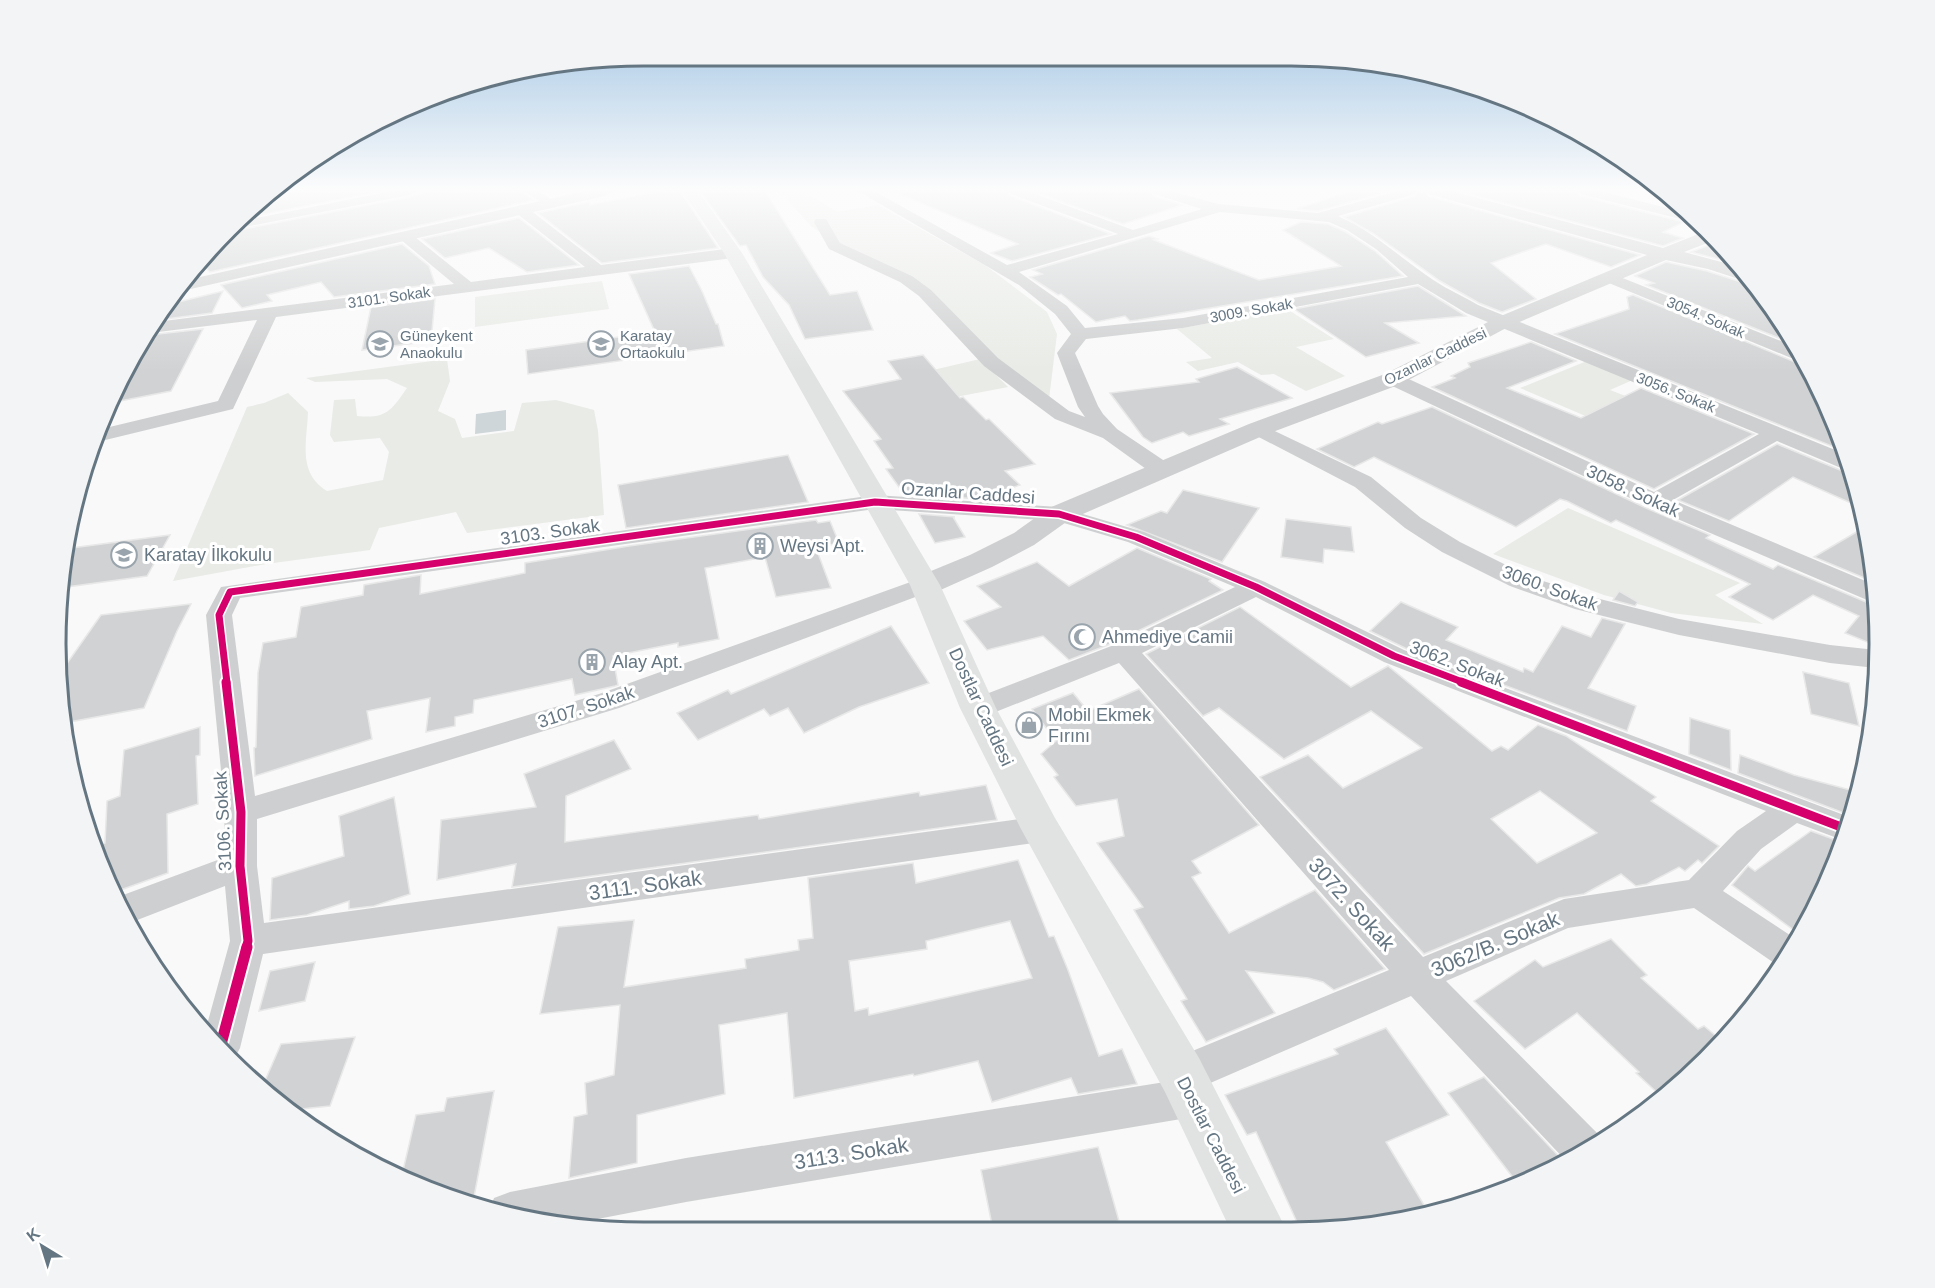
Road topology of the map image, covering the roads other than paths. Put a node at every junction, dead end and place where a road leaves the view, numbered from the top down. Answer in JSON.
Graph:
{"nodes":[{"id":1,"x":339,"y":251,"type":"edge"},
{"id":2,"x":423,"y":251,"type":"edge"},
{"id":3,"x":574,"y":251,"type":"edge"},
{"id":4,"x":845,"y":251,"type":"edge"},
{"id":5,"x":969,"y":251,"type":"edge"},
{"id":6,"x":1078,"y":251,"type":"edge"},
{"id":7,"x":1387,"y":251,"type":"edge"},
{"id":8,"x":1653,"y":251,"type":"edge"},
{"id":9,"x":1671,"y":251,"type":"edge"},
{"id":10,"x":733,"y":253,"type":"joint"},
{"id":11,"x":1664,"y":254,"type":"junction"},
{"id":12,"x":599,"y":271,"type":"junction"},
{"id":13,"x":1004,"y":271,"type":"junction"},
{"id":14,"x":1732,"y":271,"type":"edge"},
{"id":15,"x":1610,"y":278,"type":"junction"},
{"id":16,"x":1421,"y":279,"type":"junction"},
{"id":17,"x":191,"y":285,"type":"edge"},
{"id":18,"x":467,"y":287,"type":"junction"},
{"id":19,"x":269,"y":314,"type":"junction"},
{"id":20,"x":1503,"y":322,"type":"junction"},
{"id":21,"x":160,"y":327,"type":"edge"},
{"id":22,"x":1080,"y":334,"type":"junction"},
{"id":23,"x":1789,"y":351,"type":"edge"},
{"id":24,"x":1392,"y":379,"type":"junction"},
{"id":25,"x":1258,"y":429,"type":"junction"},
{"id":26,"x":1777,"y":432,"type":"junction"},
{"id":27,"x":1110,"y":433,"type":"junction"},
{"id":28,"x":106,"y":434,"type":"edge"},
{"id":29,"x":1838,"y":459,"type":"edge"},
{"id":30,"x":1161,"y":469,"type":"junction"},
{"id":31,"x":1655,"y":501,"type":"junction"},
{"id":32,"x":875,"y":502,"type":"junction"},
{"id":33,"x":1059,"y":514,"type":"junction"},
{"id":34,"x":925,"y":585,"type":"junction"},
{"id":35,"x":1256,"y":587,"type":"junction"},
{"id":36,"x":1866,"y":591,"type":"edge"},
{"id":37,"x":230,"y":592,"type":"joint"},
{"id":38,"x":1124,"y":651,"type":"junction"},
{"id":39,"x":1869,"y":658,"type":"edge"},
{"id":40,"x":978,"y":708,"type":"junction"},
{"id":41,"x":1794,"y":809,"type":"junction"},
{"id":42,"x":241,"y":812,"type":"junction"},
{"id":43,"x":1839,"y":826,"type":"edge"},
{"id":44,"x":1041,"y":830,"type":"junction"},
{"id":45,"x":240,"y":866,"type":"junction"},
{"id":46,"x":1699,"y":893,"type":"junction"},
{"id":47,"x":130,"y":908,"type":"edge"},
{"id":48,"x":248,"y":941,"type":"junction"},
{"id":49,"x":1782,"y":949,"type":"edge"},
{"id":50,"x":1418,"y":977,"type":"junction"},
{"id":51,"x":222,"y":1039,"type":"edge"},
{"id":52,"x":1188,"y":1086,"type":"junction"},
{"id":53,"x":1581,"y":1145,"type":"edge"},
{"id":54,"x":529,"y":1210,"type":"edge"},
{"id":55,"x":1256,"y":1222,"type":"edge"}],
"edges":[{"from":1,"to":17,"type":"street"},
{"from":2,"to":18,"type":"street"},
{"from":3,"to":12,"type":"street"},
{"from":4,"to":27,"type":"street"},
{"from":5,"to":13,"type":"street"},
{"from":6,"to":13,"type":"street"},
{"from":7,"to":16,"type":"street","name":"3056. Sokak"},
{"from":8,"to":11,"type":"street"},
{"from":9,"to":11,"type":"street","name":"Ozanlar Caddesi"},
{"from":10,"to":12,"type":"street","name":"3101. Sokak"},
{"from":10,"to":32,"type":"main road","name":"Dostlar Caddesi"},
{"from":11,"to":14,"type":"street"},
{"from":11,"to":15,"type":"street","name":"Ozanlar Caddesi"},
{"from":12,"to":18,"type":"street","name":"3101. Sokak"},
{"from":13,"to":22,"type":"street"},
{"from":15,"to":20,"type":"street","name":"Ozanlar Caddesi"},
{"from":15,"to":23,"type":"street","name":"3054. Sokak"},
{"from":16,"to":20,"type":"street","name":"3056. Sokak"},
{"from":16,"to":22,"type":"street","name":"3009. Sokak"},
{"from":18,"to":19,"type":"street","name":"3101. Sokak"},
{"from":19,"to":21,"type":"street","name":"3101. Sokak"},
{"from":19,"to":28,"type":"street"},
{"from":20,"to":24,"type":"street","name":"Ozanlar Caddesi"},
{"from":20,"to":26,"type":"street","name":"3056. Sokak"},
{"from":22,"to":27,"type":"street"},
{"from":24,"to":25,"type":"street","name":"Ozanlar Caddesi"},
{"from":24,"to":31,"type":"street","name":"3058. Sokak"},
{"from":25,"to":30,"type":"street","name":"Ozanlar Caddesi"},
{"from":25,"to":39,"type":"street","name":"3060. Sokak"},
{"from":26,"to":29,"type":"street","name":"3056. Sokak"},
{"from":26,"to":31,"type":"street"},
{"from":27,"to":30,"type":"street"},
{"from":30,"to":33,"type":"street","name":"Ozanlar Caddesi"},
{"from":31,"to":36,"type":"street","name":"3058. Sokak"},
{"from":32,"to":33,"type":"street","name":"Ozanlar Caddesi"},
{"from":32,"to":34,"type":"main road","name":"Dostlar Caddesi"},
{"from":32,"to":37,"type":"street","name":"3103. Sokak"},
{"from":33,"to":34,"type":"street","name":"Ozanlar Caddesi"},
{"from":33,"to":35,"type":"street","name":"3062. Sokak"},
{"from":34,"to":40,"type":"main road","name":"Dostlar Caddesi"},
{"from":34,"to":42,"type":"street","name":"3107. Sokak"},
{"from":35,"to":38,"type":"street"},
{"from":35,"to":41,"type":"street","name":"3062. Sokak"},
{"from":37,"to":42,"type":"street","name":"3106. Sokak"},
{"from":38,"to":40,"type":"street"},
{"from":38,"to":50,"type":"street","name":"3072. Sokak"},
{"from":40,"to":44,"type":"main road","name":"Dostlar Caddesi"},
{"from":41,"to":43,"type":"street","name":"3062. Sokak"},
{"from":41,"to":46,"type":"street"},
{"from":42,"to":45,"type":"street","name":"3106. Sokak"},
{"from":44,"to":48,"type":"street","name":"3111. Sokak"},
{"from":44,"to":52,"type":"main road","name":"Dostlar Caddesi"},
{"from":45,"to":47,"type":"street"},
{"from":45,"to":48,"type":"street","name":"3106. Sokak"},
{"from":46,"to":49,"type":"street"},
{"from":46,"to":50,"type":"street","name":"3062/B. Sokak"},
{"from":48,"to":51,"type":"street","name":"3106. Sokak"},
{"from":50,"to":52,"type":"street","name":"3062/B. Sokak"},
{"from":50,"to":53,"type":"street","name":"3072. Sokak"},
{"from":52,"to":54,"type":"street","name":"3113. Sokak"},
{"from":52,"to":55,"type":"main road","name":"Dostlar Caddesi"}]}
